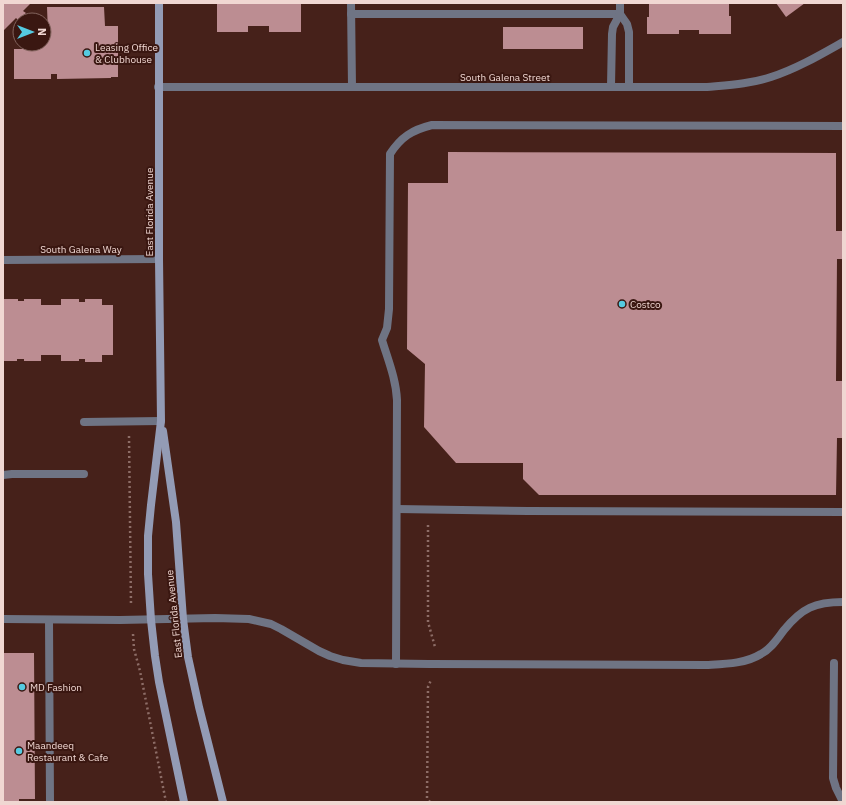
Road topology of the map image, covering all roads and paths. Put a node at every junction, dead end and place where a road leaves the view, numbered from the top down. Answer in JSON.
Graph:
{"nodes":[{"id":1,"x":158,"y":3,"type":"edge"},
{"id":2,"x":351,"y":3,"type":"edge"},
{"id":3,"x":620,"y":3,"type":"edge"},
{"id":4,"x":351,"y":14,"type":"junction"},
{"id":5,"x":620,"y":14,"type":"junction"},
{"id":6,"x":843,"y":42,"type":"edge"},
{"id":7,"x":611,"y":86,"type":"junction"},
{"id":8,"x":629,"y":86,"type":"junction"},
{"id":9,"x":158,"y":87,"type":"junction"},
{"id":10,"x":352,"y":87,"type":"junction"},
{"id":11,"x":843,"y":126,"type":"edge"},
{"id":12,"x":160,"y":259,"type":"junction"},
{"id":13,"x":3,"y":260,"type":"edge"},
{"id":14,"x":161,"y":421,"type":"junction"},
{"id":15,"x":84,"y":422,"type":"dead end"},
{"id":16,"x":84,"y":474,"type":"dead end"},
{"id":17,"x":3,"y":475,"type":"edge"},
{"id":18,"x":397,"y":509,"type":"junction"},
{"id":19,"x":843,"y":512,"type":"edge"},
{"id":20,"x":428,"y":525,"type":"dead end"},
{"id":21,"x":843,"y":602,"type":"edge"},
{"id":22,"x":183,"y":618,"type":"junction"},
{"id":23,"x":3,"y":619,"type":"edge"},
{"id":24,"x":49,"y":620,"type":"junction"},
{"id":25,"x":151,"y":620,"type":"junction"},
{"id":26,"x":435,"y":647,"type":"dead end"},
{"id":27,"x":834,"y":663,"type":"dead end"},
{"id":28,"x":396,"y":664,"type":"junction"},
{"id":29,"x":431,"y":680,"type":"dead end"},
{"id":30,"x":843,"y":800,"type":"edge"},
{"id":31,"x":50,"y":802,"type":"edge"},
{"id":32,"x":184,"y":802,"type":"edge"},
{"id":33,"x":223,"y":802,"type":"edge"},
{"id":34,"x":430,"y":802,"type":"edge"}],
"edges":[{"from":1,"to":9,"type":"main road","name":"East Florida Avenue"},
{"from":2,"to":4,"type":"street"},
{"from":3,"to":5,"type":"street"},
{"from":4,"to":5,"type":"street"},
{"from":4,"to":10,"type":"street"},
{"from":5,"to":7,"type":"street"},
{"from":5,"to":8,"type":"street"},
{"from":6,"to":8,"type":"street","name":"South Galena Street"},
{"from":7,"to":8,"type":"street","name":"South Galena Street"},
{"from":7,"to":10,"type":"street","name":"South Galena Street"},
{"from":9,"to":10,"type":"street","name":"South Galena Street"},
{"from":9,"to":12,"type":"main road","name":"East Florida Avenue"},
{"from":11,"to":18,"type":"street"},
{"from":12,"to":13,"type":"street","name":"South Galena Way"},
{"from":12,"to":14,"type":"main road","name":"East Florida Avenue"},
{"from":14,"to":15,"type":"street"},
{"from":14,"to":22,"type":"main road","name":"East Florida Avenue"},
{"from":14,"to":25,"type":"main road","name":"East Florida Avenue"},
{"from":16,"to":17,"type":"street"},
{"from":18,"to":19,"type":"street"},
{"from":18,"to":28,"type":"street"},
{"from":20,"to":26,"type":"path"},
{"from":21,"to":28,"type":"street"},
{"from":22,"to":25,"type":"street"},
{"from":22,"to":28,"type":"street"},
{"from":22,"to":33,"type":"main road","name":"East Florida Avenue"},
{"from":23,"to":24,"type":"street"},
{"from":24,"to":25,"type":"street"},
{"from":24,"to":31,"type":"street"},
{"from":25,"to":32,"type":"main road","name":"East Florida Avenue"},
{"from":27,"to":30,"type":"street"},
{"from":29,"to":34,"type":"path"}]}
